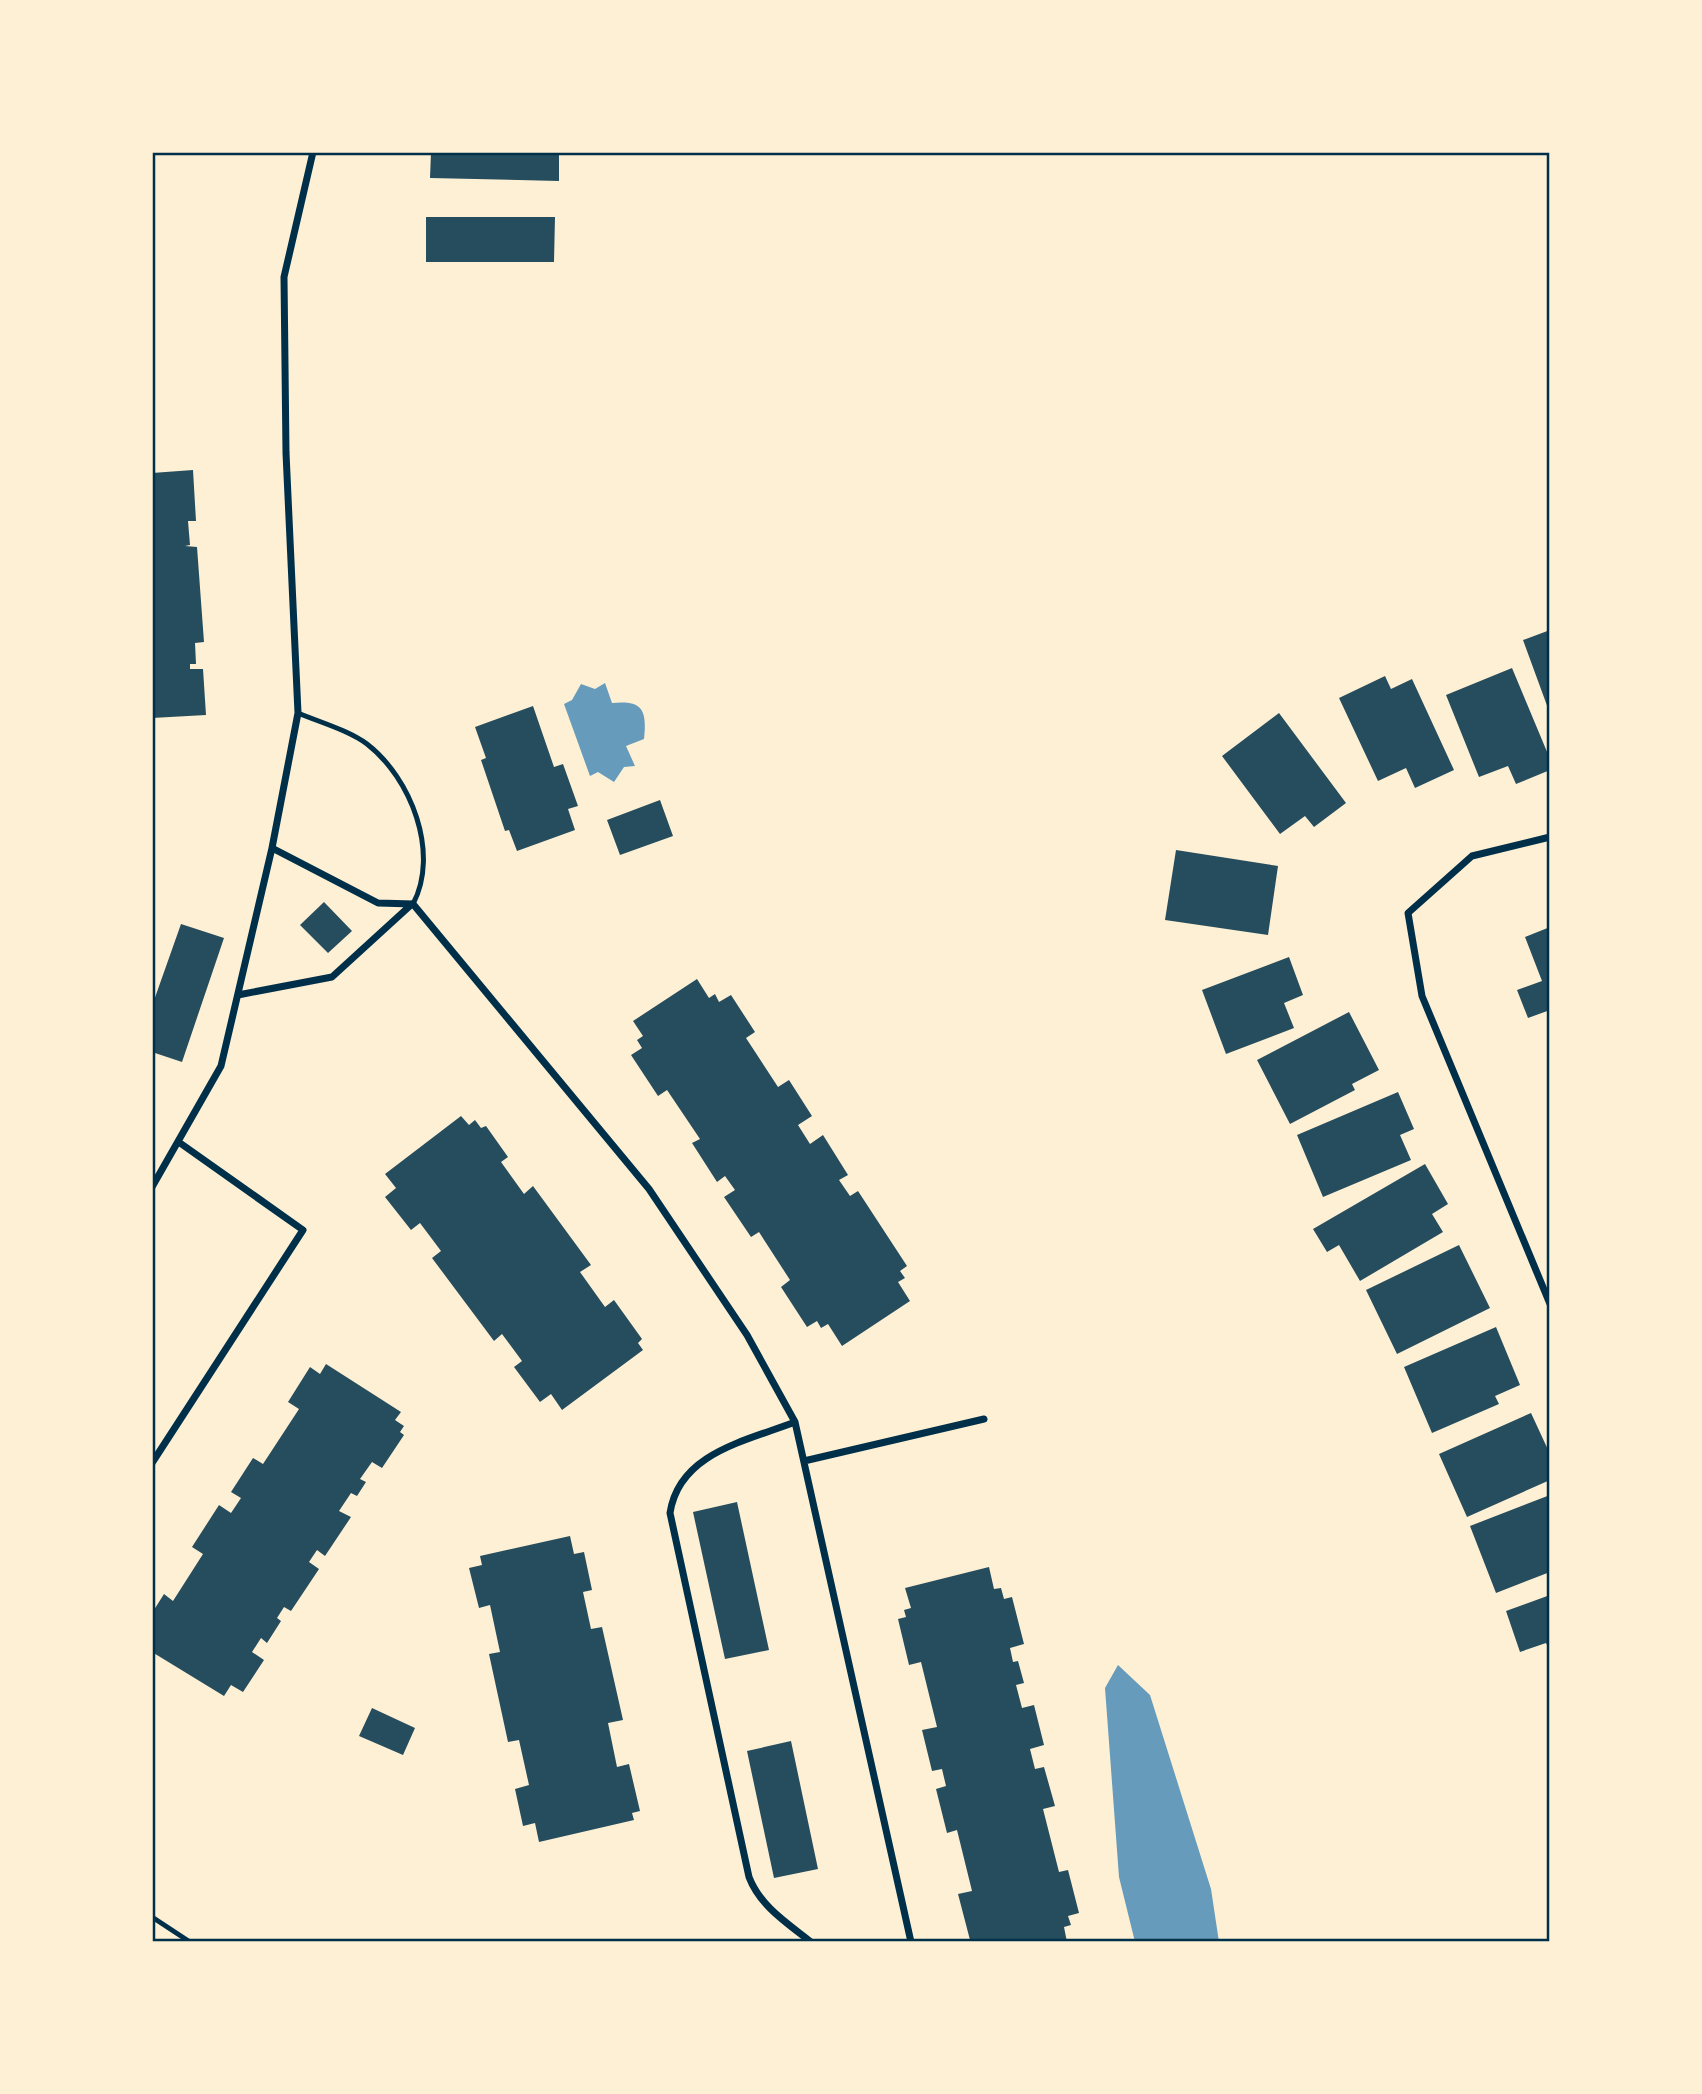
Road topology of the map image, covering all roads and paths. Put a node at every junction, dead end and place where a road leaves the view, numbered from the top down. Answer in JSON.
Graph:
{"nodes":[{"id":1,"x":313,"y":152,"type":"edge"},
{"id":2,"x":298,"y":713,"type":"junction"},
{"id":3,"x":1550,"y":837,"type":"edge"},
{"id":4,"x":272,"y":848,"type":"junction"},
{"id":5,"x":413,"y":904,"type":"junction"},
{"id":6,"x":238,"y":995,"type":"junction"},
{"id":7,"x":180,"y":1143,"type":"junction"},
{"id":8,"x":152,"y":1187,"type":"edge"},
{"id":9,"x":1550,"y":1304,"type":"edge"},
{"id":10,"x":984,"y":1419,"type":"dead end"},
{"id":11,"x":795,"y":1422,"type":"junction"},
{"id":12,"x":804,"y":1461,"type":"junction"},
{"id":13,"x":152,"y":1463,"type":"edge"},
{"id":14,"x":152,"y":1917,"type":"edge"},
{"id":15,"x":190,"y":1942,"type":"edge"},
{"id":16,"x":811,"y":1942,"type":"edge"},
{"id":17,"x":911,"y":1942,"type":"edge"}],
"edges":[{"from":1,"to":2,"type":"street"},
{"from":2,"to":4,"type":"street"},
{"from":2,"to":5,"type":"lane"},
{"from":3,"to":9,"type":"street"},
{"from":4,"to":5,"type":"street"},
{"from":4,"to":6,"type":"street"},
{"from":5,"to":6,"type":"street"},
{"from":5,"to":11,"type":"street"},
{"from":6,"to":7,"type":"street"},
{"from":7,"to":8,"type":"street"},
{"from":7,"to":13,"type":"street"},
{"from":10,"to":12,"type":"street"},
{"from":11,"to":12,"type":"street"},
{"from":11,"to":16,"type":"street"},
{"from":12,"to":17,"type":"street"},
{"from":14,"to":15,"type":"lane"}]}
